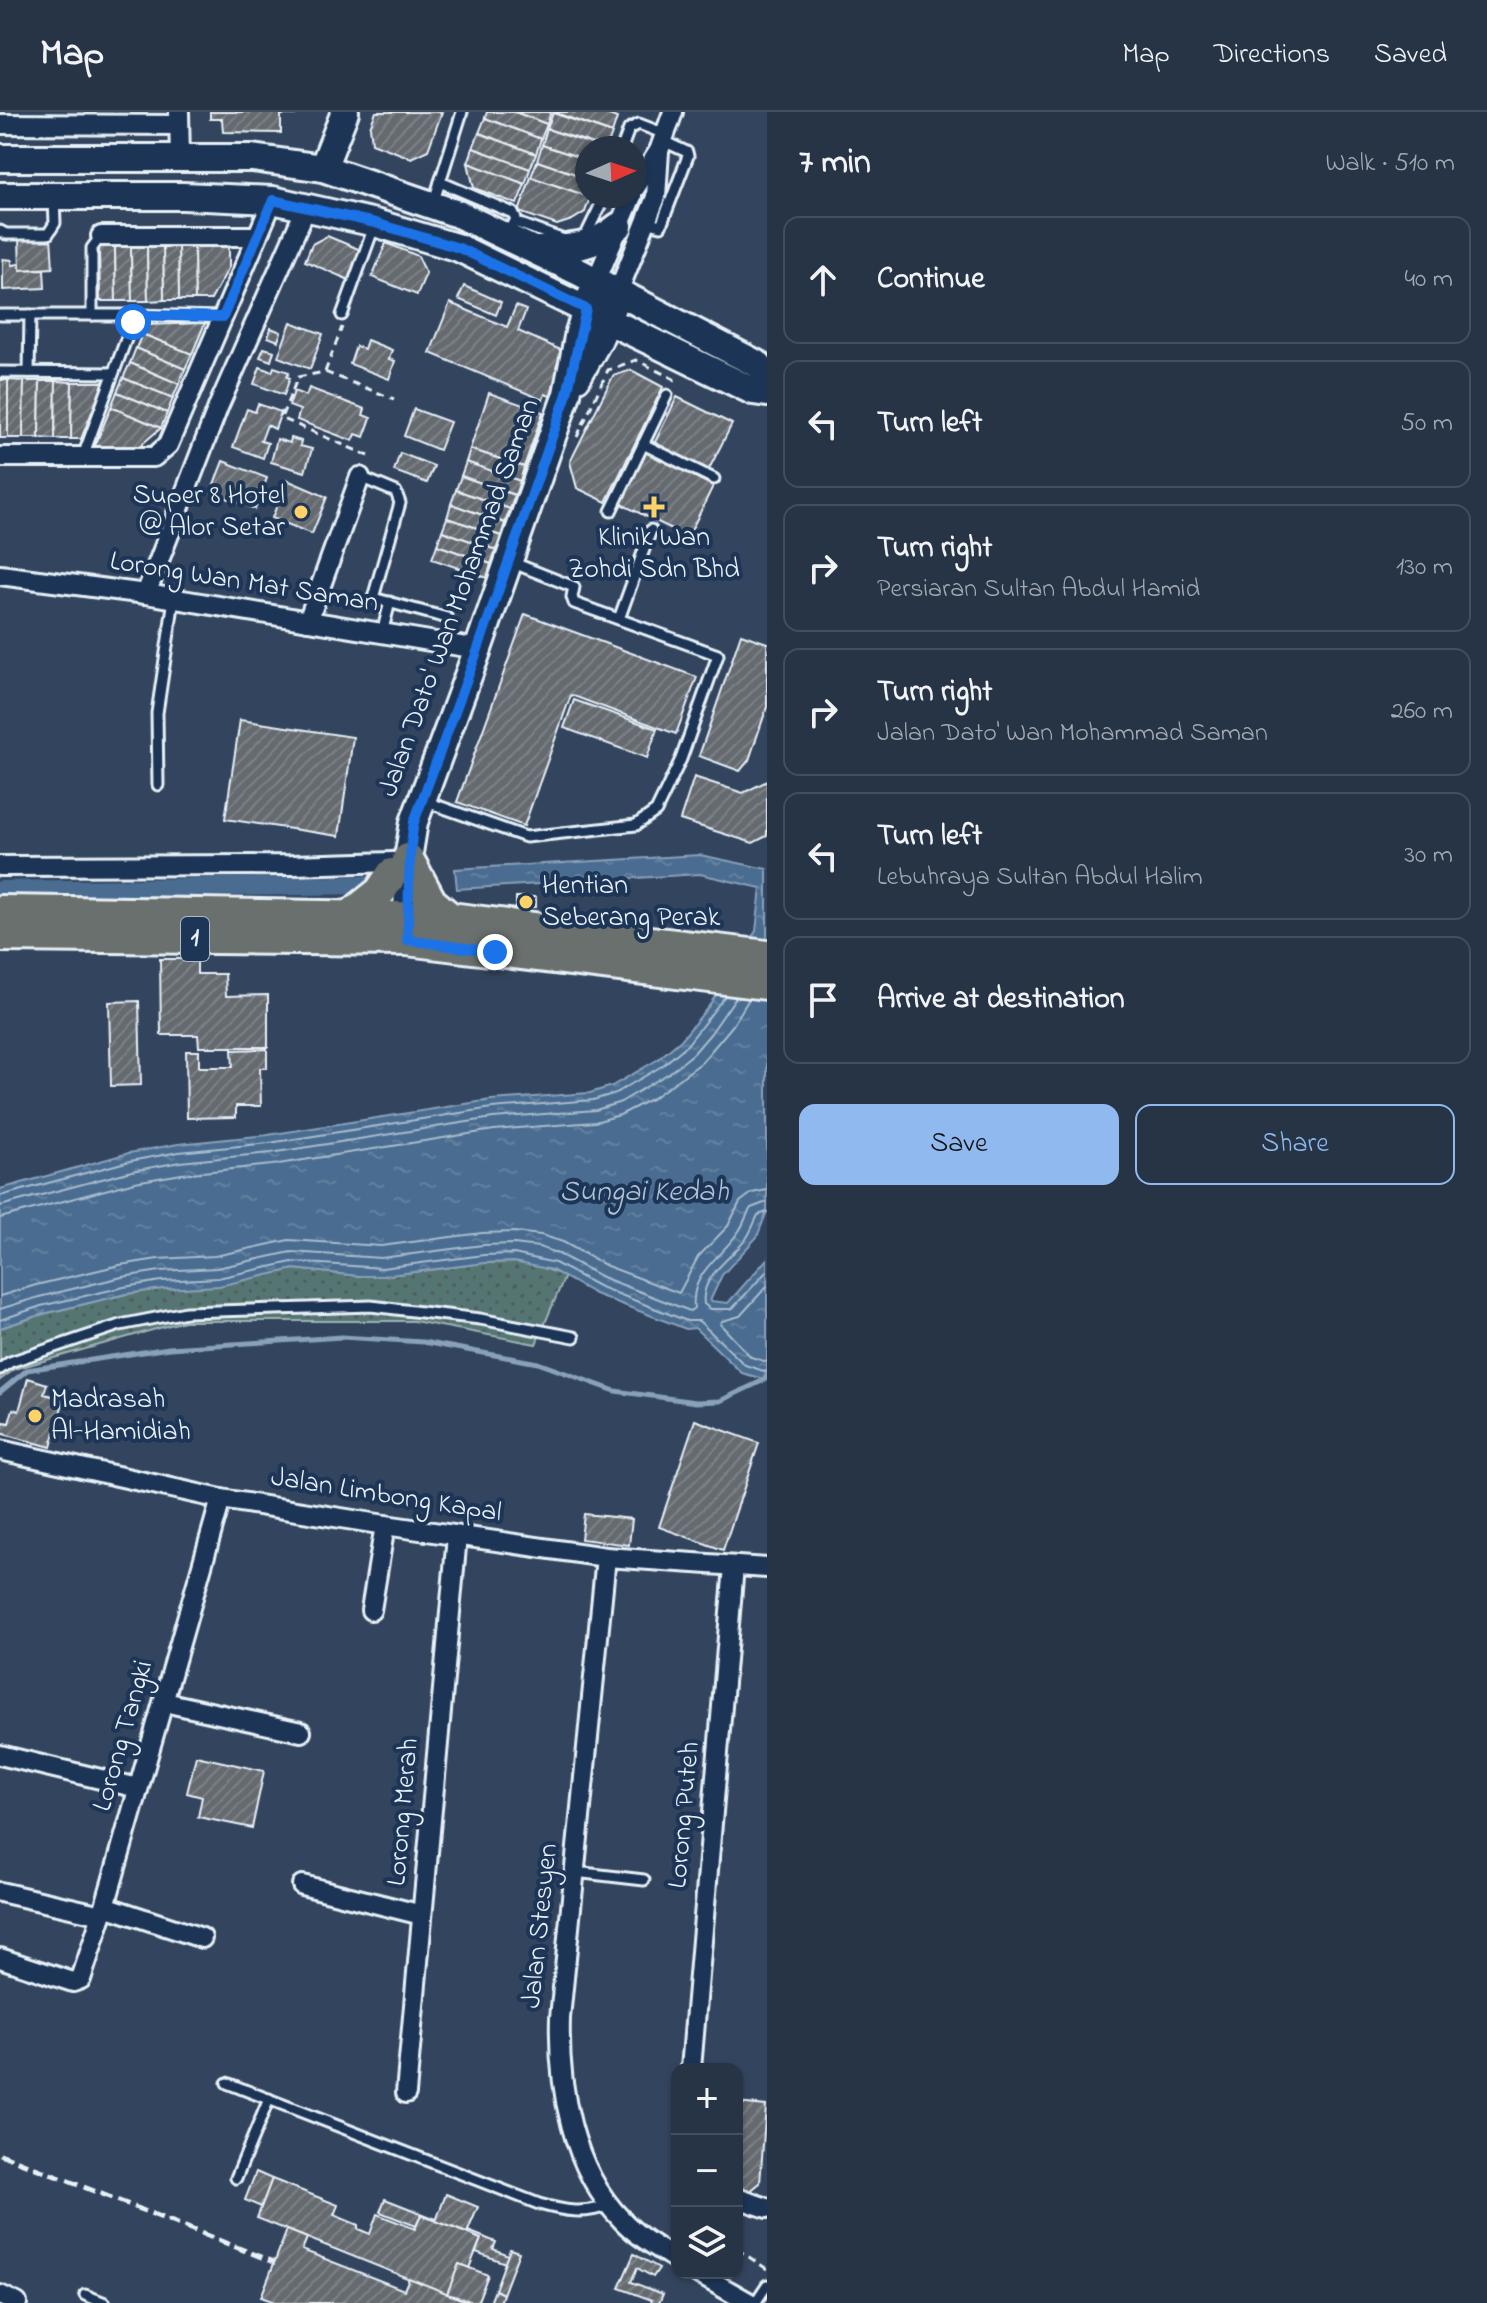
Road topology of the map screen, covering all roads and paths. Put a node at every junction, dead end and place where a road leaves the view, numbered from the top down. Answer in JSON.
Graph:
{"nodes":[{"id":1,"x":345,"y":112,"type":"edge"},
{"id":2,"x":462,"y":112,"type":"edge"},
{"id":3,"x":673,"y":112,"type":"edge"},
{"id":4,"x":179,"y":118,"type":"edge"},
{"id":5,"x":0,"y":124,"type":"edge"},
{"id":6,"x":626,"y":136,"type":"edge"},
{"id":7,"x":662,"y":142,"type":"junction"},
{"id":8,"x":0,"y":158,"type":"edge"},
{"id":9,"x":180,"y":159,"type":"junction"},
{"id":10,"x":323,"y":168,"type":"junction"},
{"id":11,"x":647,"y":168,"type":"edge"},
{"id":12,"x":436,"y":193,"type":"junction"},
{"id":13,"x":0,"y":196,"type":"edge"},
{"id":14,"x":54,"y":196,"type":"junction"},
{"id":15,"x":273,"y":200,"type":"junction"},
{"id":16,"x":307,"y":206,"type":"junction"},
{"id":17,"x":600,"y":208,"type":"edge"},
{"id":18,"x":627,"y":208,"type":"edge"},
{"id":19,"x":646,"y":222,"type":"junction"},
{"id":20,"x":375,"y":223,"type":"junction"},
{"id":21,"x":619,"y":226,"type":"junction"},
{"id":22,"x":511,"y":230,"type":"junction"},
{"id":23,"x":0,"y":231,"type":"edge"},
{"id":24,"x":101,"y":236,"type":"joint"},
{"id":25,"x":257,"y":236,"type":"junction"},
{"id":26,"x":535,"y":250,"type":"junction"},
{"id":27,"x":607,"y":287,"type":"junction"},
{"id":28,"x":0,"y":315,"type":"edge"},
{"id":29,"x":30,"y":315,"type":"junction"},
{"id":30,"x":92,"y":315,"type":"junction"},
{"id":31,"x":135,"y":315,"type":"junction"},
{"id":32,"x":597,"y":315,"type":"junction"},
{"id":33,"x":344,"y":316,"type":"joint"},
{"id":34,"x":223,"y":317,"type":"junction"},
{"id":35,"x":0,"y":372,"type":"edge"},
{"id":36,"x":29,"y":372,"type":"junction"},
{"id":37,"x":325,"y":372,"type":"junction"},
{"id":38,"x":113,"y":373,"type":"junction"},
{"id":39,"x":767,"y":375,"type":"edge"},
{"id":40,"x":767,"y":393,"type":"edge"},
{"id":41,"x":667,"y":395,"type":"joint"},
{"id":42,"x":394,"y":399,"type":"dead end"},
{"id":43,"x":643,"y":444,"type":"junction"},
{"id":44,"x":571,"y":448,"type":"dead end"},
{"id":45,"x":369,"y":456,"type":"dead end"},
{"id":46,"x":0,"y":457,"type":"edge"},
{"id":47,"x":82,"y":458,"type":"junction"},
{"id":48,"x":360,"y":477,"type":"joint"},
{"id":49,"x":714,"y":479,"type":"dead end"},
{"id":50,"x":611,"y":511,"type":"dead end"},
{"id":51,"x":651,"y":530,"type":"dead end"},
{"id":52,"x":508,"y":561,"type":"junction"},
{"id":53,"x":0,"y":575,"type":"edge"},
{"id":54,"x":146,"y":594,"type":"junction"},
{"id":55,"x":174,"y":599,"type":"junction"},
{"id":56,"x":390,"y":602,"type":"junction"},
{"id":57,"x":447,"y":618,"type":"dead end"},
{"id":58,"x":619,"y":619,"type":"junction"},
{"id":59,"x":308,"y":621,"type":"junction"},
{"id":60,"x":382,"y":633,"type":"junction"},
{"id":61,"x":478,"y":649,"type":"junction"},
{"id":62,"x":158,"y":785,"type":"dead end"},
{"id":63,"x":418,"y":812,"type":"junction"},
{"id":64,"x":398,"y":865,"type":"junction"},
{"id":65,"x":0,"y":866,"type":"edge"},
{"id":66,"x":0,"y":911,"type":"edge"},
{"id":67,"x":351,"y":915,"type":"junction"},
{"id":68,"x":450,"y":918,"type":"junction"},
{"id":69,"x":399,"y":928,"type":"junction"},
{"id":70,"x":0,"y":936,"type":"edge"},
{"id":71,"x":767,"y":956,"type":"edge"},
{"id":72,"x":672,"y":960,"type":"junction"},
{"id":73,"x":767,"y":984,"type":"edge"},
{"id":74,"x":574,"y":1337,"type":"dead end"},
{"id":75,"x":0,"y":1369,"type":"edge"},
{"id":76,"x":0,"y":1450,"type":"edge"},
{"id":77,"x":221,"y":1499,"type":"junction"},
{"id":78,"x":385,"y":1525,"type":"junction"},
{"id":79,"x":457,"y":1536,"type":"junction"},
{"id":80,"x":606,"y":1557,"type":"junction"},
{"id":81,"x":734,"y":1566,"type":"junction"},
{"id":82,"x":767,"y":1568,"type":"edge"},
{"id":83,"x":371,"y":1610,"type":"dead end"},
{"id":84,"x":164,"y":1702,"type":"junction"},
{"id":85,"x":301,"y":1732,"type":"dead end"},
{"id":86,"x":0,"y":1755,"type":"edge"},
{"id":87,"x":138,"y":1788,"type":"junction"},
{"id":88,"x":575,"y":1872,"type":"junction"},
{"id":89,"x":644,"y":1880,"type":"dead end"},
{"id":90,"x":302,"y":1885,"type":"dead end"},
{"id":91,"x":0,"y":1892,"type":"edge"},
{"id":92,"x":103,"y":1911,"type":"junction"},
{"id":93,"x":422,"y":1915,"type":"junction"},
{"id":94,"x":202,"y":1938,"type":"dead end"},
{"id":95,"x":0,"y":1958,"type":"edge"},
{"id":96,"x":692,"y":2063,"type":"edge"},
{"id":97,"x":227,"y":2083,"type":"dead end"},
{"id":98,"x":406,"y":2093,"type":"dead end"},
{"id":99,"x":269,"y":2099,"type":"junction"},
{"id":100,"x":236,"y":2178,"type":"dead end"},
{"id":101,"x":743,"y":2200,"type":"edge"},
{"id":102,"x":609,"y":2205,"type":"junction"},
{"id":103,"x":767,"y":2208,"type":"edge"},
{"id":104,"x":743,"y":2252,"type":"edge"},
{"id":105,"x":671,"y":2256,"type":"edge"},
{"id":106,"x":767,"y":2269,"type":"edge"},
{"id":107,"x":708,"y":2279,"type":"edge"},
{"id":108,"x":767,"y":2285,"type":"edge"},
{"id":109,"x":0,"y":2295,"type":"edge"},
{"id":110,"x":85,"y":2295,"type":"dead end"},
{"id":111,"x":17,"y":2303,"type":"edge"},
{"id":112,"x":105,"y":2303,"type":"edge"},
{"id":113,"x":753,"y":2303,"type":"edge"}],
"edges":[{"from":1,"to":10,"type":"main road"},
{"from":2,"to":12,"type":"lane"},
{"from":3,"to":7,"type":"street"},
{"from":4,"to":5,"type":"street"},
{"from":4,"to":9,"type":"street"},
{"from":6,"to":7,"type":"lane"},
{"from":7,"to":11,"type":"street"},
{"from":7,"to":19,"type":"street"},
{"from":7,"to":19,"type":"lane"},
{"from":8,"to":9,"type":"main road"},
{"from":9,"to":10,"type":"main road"},
{"from":10,"to":12,"type":"main road"},
{"from":12,"to":22,"type":"main road"},
{"from":13,"to":14,"type":"main road"},
{"from":14,"to":15,"type":"main road"},
{"from":14,"to":23,"type":"lane"},
{"from":15,"to":16,"type":"main road"},
{"from":15,"to":25,"type":"street"},
{"from":16,"to":20,"type":"main road"},
{"from":16,"to":54,"type":"street"},
{"from":17,"to":22,"type":"lane"},
{"from":18,"to":21,"type":"street"},
{"from":19,"to":27,"type":"street"},
{"from":20,"to":32,"type":"main road"},
{"from":20,"to":33,"type":"lane"},
{"from":21,"to":26,"type":"main road"},
{"from":21,"to":27,"type":"street"},
{"from":22,"to":26,"type":"main road"},
{"from":24,"to":25,"type":"street"},
{"from":24,"to":30,"type":"lane"},
{"from":25,"to":34,"type":"street"},
{"from":26,"to":27,"type":"main road"},
{"from":27,"to":32,"type":"main road","name":"Jalan Dato' Wan Mohammad Saman"},
{"from":27,"to":39,"type":"main road"},
{"from":28,"to":29,"type":"lane"},
{"from":29,"to":30,"type":"lane"},
{"from":29,"to":36,"type":"lane"},
{"from":30,"to":31,"type":"lane"},
{"from":31,"to":34,"type":"lane"},
{"from":31,"to":38,"type":"lane"},
{"from":32,"to":40,"type":"main road"},
{"from":32,"to":52,"type":"main road","name":"Jalan Dato' Wan Mohammad Saman"},
{"from":33,"to":37,"type":"path"},
{"from":34,"to":47,"type":"street"},
{"from":35,"to":36,"type":"lane"},
{"from":36,"to":38,"type":"lane"},
{"from":37,"to":42,"type":"path"},
{"from":37,"to":45,"type":"path"},
{"from":38,"to":47,"type":"lane"},
{"from":41,"to":43,"type":"lane"},
{"from":41,"to":44,"type":"path"},
{"from":43,"to":49,"type":"lane"},
{"from":43,"to":50,"type":"lane"},
{"from":46,"to":47,"type":"street"},
{"from":48,"to":56,"type":"lane"},
{"from":48,"to":59,"type":"street"},
{"from":51,"to":58,"type":"lane"},
{"from":52,"to":58,"type":"lane"},
{"from":52,"to":61,"type":"main road","name":"Jalan Dato' Wan Mohammad Saman"},
{"from":53,"to":54,"type":"street","name":"Lorong Wan Mat Saman"},
{"from":54,"to":55,"type":"street","name":"Lorong Wan Mat Saman"},
{"from":55,"to":59,"type":"street","name":"Lorong Wan Mat Saman"},
{"from":55,"to":62,"type":"lane"},
{"from":56,"to":57,"type":"lane"},
{"from":56,"to":60,"type":"lane"},
{"from":58,"to":63,"type":"lane"},
{"from":59,"to":60,"type":"street","name":"Lorong Wan Mat Saman"},
{"from":60,"to":61,"type":"street","name":"Lorong Wan Mat Saman"},
{"from":61,"to":63,"type":"main road","name":"Jalan Dato' Wan Mohammad Saman"},
{"from":63,"to":64,"type":"main road","name":"Jalan Dato' Wan Mohammad Saman"},
{"from":64,"to":65,"type":"street"},
{"from":64,"to":67,"type":"main road"},
{"from":64,"to":68,"type":"main road"},
{"from":64,"to":69,"type":"main road","name":"Jalan Dato' Wan Mohammad Saman"},
{"from":66,"to":67,"type":"main road","number":"1"},
{"from":67,"to":69,"type":"main road","number":"1"},
{"from":68,"to":69,"type":"main road","number":"1"},
{"from":68,"to":72,"type":"main road","number":"1"},
{"from":69,"to":70,"type":"main road","number":"1"},
{"from":69,"to":72,"type":"main road","number":"1"},
{"from":71,"to":72,"type":"main road","number":"1"},
{"from":72,"to":73,"type":"main road","number":"1"},
{"from":74,"to":75,"type":"lane"},
{"from":76,"to":77,"type":"street","name":"Jalan Limbong Kapal"},
{"from":77,"to":78,"type":"street","name":"Jalan Limbong Kapal"},
{"from":77,"to":84,"type":"street","name":"Lorong Tangki"},
{"from":78,"to":79,"type":"street","name":"Jalan Limbong Kapal"},
{"from":78,"to":83,"type":"street"},
{"from":79,"to":80,"type":"street","name":"Jalan Limbong Kapal"},
{"from":79,"to":93,"type":"street","name":"Lorong Merah"},
{"from":80,"to":81,"type":"street","name":"Jalan Limbong Kapal"},
{"from":80,"to":88,"type":"street","name":"Jalan Stesyen"},
{"from":81,"to":82,"type":"street","name":"Jalan Limbong Kapal"},
{"from":81,"to":96,"type":"street","name":"Lorong Puteh"},
{"from":84,"to":85,"type":"street"},
{"from":84,"to":87,"type":"street","name":"Lorong Tangki"},
{"from":86,"to":87,"type":"street"},
{"from":87,"to":92,"type":"street","name":"Lorong Tangki"},
{"from":88,"to":89,"type":"lane"},
{"from":88,"to":102,"type":"street","name":"Jalan Stesyen"},
{"from":90,"to":93,"type":"street"},
{"from":91,"to":92,"type":"street"},
{"from":92,"to":94,"type":"street"},
{"from":92,"to":95,"type":"street","name":"Lorong Tangki"},
{"from":93,"to":98,"type":"street","name":"Lorong Merah"},
{"from":97,"to":99,"type":"lane"},
{"from":99,"to":100,"type":"lane"},
{"from":99,"to":102,"type":"lane"},
{"from":101,"to":103,"type":"street"},
{"from":102,"to":105,"type":"street","name":"Jalan Stesyen"},
{"from":104,"to":106,"type":"path"},
{"from":107,"to":113,"type":"street"},
{"from":108,"to":113,"type":"lane"},
{"from":109,"to":111,"type":"street"},
{"from":110,"to":112,"type":"lane"}]}
